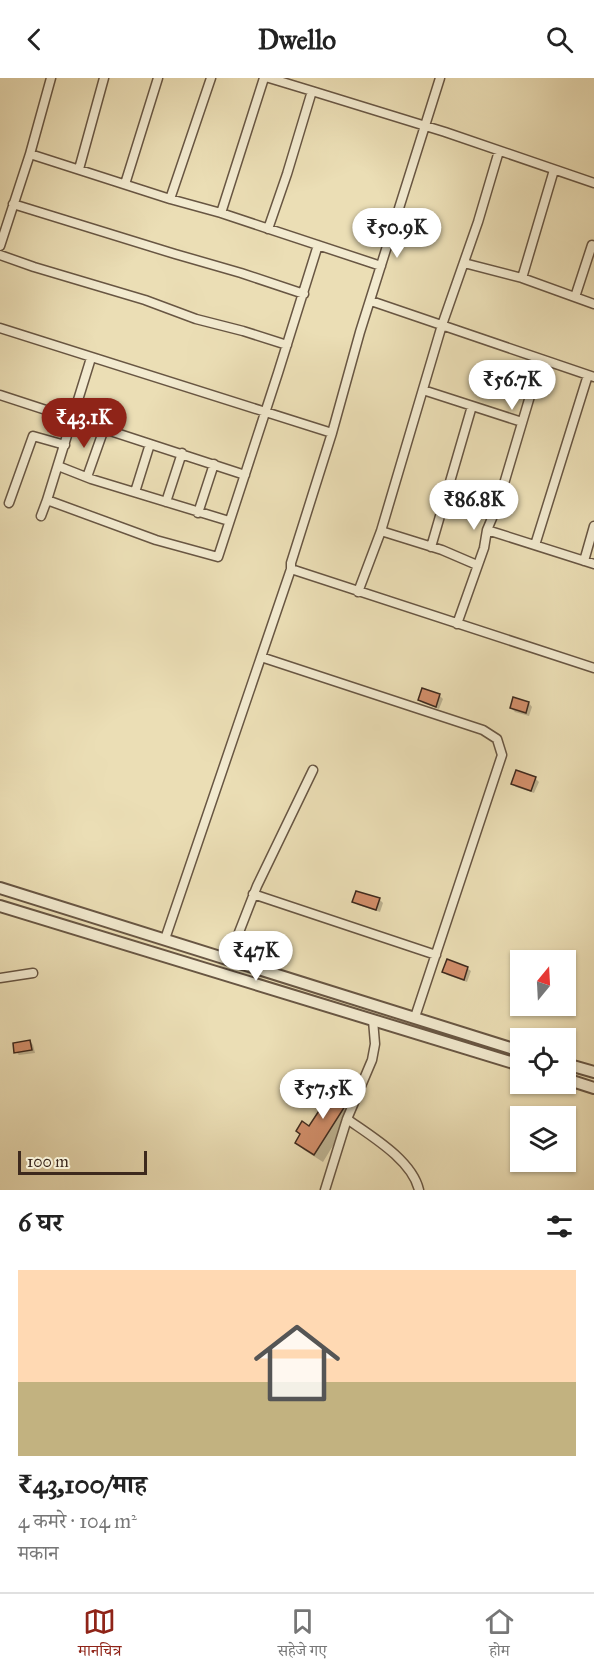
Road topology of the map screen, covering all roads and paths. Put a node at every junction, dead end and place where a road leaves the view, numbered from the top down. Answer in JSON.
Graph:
{"nodes":[{"id":1,"x":51,"y":78,"type":"edge"},
{"id":2,"x":104,"y":78,"type":"edge"},
{"id":3,"x":158,"y":78,"type":"edge"},
{"id":4,"x":211,"y":78,"type":"edge"},
{"id":5,"x":264,"y":78,"type":"edge"},
{"id":6,"x":269,"y":78,"type":"edge"},
{"id":7,"x":440,"y":78,"type":"edge"},
{"id":8,"x":312,"y":91,"type":"junction"},
{"id":9,"x":424,"y":127,"type":"junction"},
{"id":10,"x":499,"y":151,"type":"junction"},
{"id":11,"x":30,"y":154,"type":"junction"},
{"id":12,"x":79,"y":169,"type":"junction"},
{"id":13,"x":554,"y":170,"type":"junction"},
{"id":14,"x":124,"y":183,"type":"junction"},
{"id":15,"x":594,"y":183,"type":"edge"},
{"id":16,"x":170,"y":199,"type":"junction"},
{"id":17,"x":13,"y":204,"type":"junction"},
{"id":18,"x":221,"y":213,"type":"junction"},
{"id":19,"x":268,"y":229,"type":"junction"},
{"id":20,"x":594,"y":236,"type":"edge"},
{"id":21,"x":318,"y":245,"type":"junction"},
{"id":22,"x":593,"y":245,"type":"edge"},
{"id":23,"x":0,"y":246,"type":"edge"},
{"id":24,"x":0,"y":255,"type":"edge"},
{"id":25,"x":464,"y":262,"type":"junction"},
{"id":26,"x":381,"y":266,"type":"junction"},
{"id":27,"x":522,"y":278,"type":"junction"},
{"id":28,"x":304,"y":294,"type":"junction"},
{"id":29,"x":575,"y":297,"type":"junction"},
{"id":30,"x":371,"y":301,"type":"junction"},
{"id":31,"x":594,"y":304,"type":"edge"},
{"id":32,"x":442,"y":325,"type":"junction"},
{"id":33,"x":0,"y":328,"type":"edge"},
{"id":34,"x":287,"y":345,"type":"junction"},
{"id":35,"x":91,"y":357,"type":"junction"},
{"id":36,"x":541,"y":359,"type":"junction"},
{"id":37,"x":591,"y":376,"type":"edge"},
{"id":38,"x":423,"y":390,"type":"junction"},
{"id":39,"x":0,"y":395,"type":"edge"},
{"id":40,"x":472,"y":406,"type":"junction"},
{"id":41,"x":265,"y":412,"type":"junction"},
{"id":42,"x":73,"y":419,"type":"junction"},
{"id":43,"x":522,"y":422,"type":"junction"},
{"id":44,"x":104,"y":429,"type":"junction"},
{"id":45,"x":332,"y":433,"type":"junction"},
{"id":46,"x":150,"y":444,"type":"junction"},
{"id":47,"x":65,"y":445,"type":"junction"},
{"id":48,"x":182,"y":453,"type":"junction"},
{"id":49,"x":214,"y":464,"type":"junction"},
{"id":50,"x":58,"y":466,"type":"junction"},
{"id":51,"x":245,"y":475,"type":"junction"},
{"id":52,"x":87,"y":477,"type":"junction"},
{"id":53,"x":135,"y":492,"type":"junction"},
{"id":54,"x":47,"y":500,"type":"junction"},
{"id":55,"x":166,"y":502,"type":"junction"},
{"id":56,"x":9,"y":503,"type":"dead end"},
{"id":57,"x":198,"y":513,"type":"junction"},
{"id":58,"x":41,"y":516,"type":"dead end"},
{"id":59,"x":229,"y":521,"type":"junction"},
{"id":60,"x":594,"y":526,"type":"edge"},
{"id":61,"x":487,"y":530,"type":"junction"},
{"id":62,"x":381,"y":531,"type":"junction"},
{"id":63,"x":536,"y":545,"type":"junction"},
{"id":64,"x":431,"y":547,"type":"junction"},
{"id":65,"x":584,"y":561,"type":"junction"},
{"id":66,"x":594,"y":564,"type":"edge"},
{"id":67,"x":477,"y":565,"type":"junction"},
{"id":68,"x":291,"y":569,"type":"junction"},
{"id":69,"x":358,"y":592,"type":"junction"},
{"id":70,"x":457,"y":624,"type":"junction"},
{"id":71,"x":261,"y":657,"type":"junction"},
{"id":72,"x":594,"y":668,"type":"edge"},
{"id":73,"x":312,"y":770,"type":"dead end"},
{"id":74,"x":0,"y":888,"type":"edge"},
{"id":75,"x":254,"y":894,"type":"junction"},
{"id":76,"x":0,"y":906,"type":"edge"},
{"id":77,"x":165,"y":939,"type":"junction"},
{"id":78,"x":436,"y":955,"type":"junction"},
{"id":79,"x":229,"y":958,"type":"junction"},
{"id":80,"x":33,"y":973,"type":"dead end"},
{"id":81,"x":0,"y":978,"type":"edge"},
{"id":82,"x":415,"y":1017,"type":"junction"},
{"id":83,"x":373,"y":1020,"type":"junction"},
{"id":84,"x":510,"y":1048,"type":"edge"},
{"id":85,"x":510,"y":1062,"type":"edge"},
{"id":86,"x":576,"y":1067,"type":"edge"},
{"id":87,"x":594,"y":1072,"type":"edge"},
{"id":88,"x":576,"y":1082,"type":"edge"},
{"id":89,"x":594,"y":1088,"type":"edge"},
{"id":90,"x":347,"y":1119,"type":"junction"},
{"id":91,"x":325,"y":1190,"type":"edge"},
{"id":92,"x":419,"y":1190,"type":"edge"}],
"edges":[{"from":1,"to":11,"type":"street"},
{"from":2,"to":12,"type":"street"},
{"from":3,"to":14,"type":"street"},
{"from":4,"to":16,"type":"street"},
{"from":5,"to":18,"type":"street"},
{"from":6,"to":8,"type":"street"},
{"from":7,"to":9,"type":"street"},
{"from":8,"to":9,"type":"street"},
{"from":8,"to":19,"type":"street"},
{"from":9,"to":10,"type":"street"},
{"from":9,"to":26,"type":"street"},
{"from":10,"to":13,"type":"street"},
{"from":10,"to":25,"type":"street"},
{"from":11,"to":12,"type":"street"},
{"from":11,"to":17,"type":"street"},
{"from":12,"to":14,"type":"street"},
{"from":13,"to":15,"type":"street"},
{"from":13,"to":27,"type":"street"},
{"from":14,"to":16,"type":"street"},
{"from":16,"to":18,"type":"street"},
{"from":17,"to":23,"type":"street"},
{"from":17,"to":28,"type":"street"},
{"from":18,"to":19,"type":"street"},
{"from":19,"to":21,"type":"street"},
{"from":20,"to":22,"type":"street"},
{"from":21,"to":26,"type":"street"},
{"from":21,"to":28,"type":"street"},
{"from":22,"to":29,"type":"street"},
{"from":24,"to":34,"type":"street"},
{"from":25,"to":27,"type":"street"},
{"from":25,"to":32,"type":"street"},
{"from":26,"to":30,"type":"street"},
{"from":27,"to":29,"type":"street"},
{"from":28,"to":34,"type":"street"},
{"from":29,"to":31,"type":"street"},
{"from":30,"to":32,"type":"street"},
{"from":30,"to":45,"type":"street"},
{"from":32,"to":36,"type":"street"},
{"from":32,"to":38,"type":"street"},
{"from":33,"to":35,"type":"street"},
{"from":34,"to":41,"type":"street"},
{"from":35,"to":41,"type":"street"},
{"from":35,"to":42,"type":"street"},
{"from":36,"to":37,"type":"street"},
{"from":36,"to":43,"type":"street"},
{"from":37,"to":63,"type":"street"},
{"from":38,"to":40,"type":"street"},
{"from":38,"to":62,"type":"street"},
{"from":39,"to":42,"type":"street"},
{"from":40,"to":43,"type":"street"},
{"from":40,"to":64,"type":"street"},
{"from":41,"to":45,"type":"street"},
{"from":41,"to":51,"type":"street"},
{"from":42,"to":44,"type":"street"},
{"from":42,"to":47,"type":"street"},
{"from":43,"to":61,"type":"street"},
{"from":44,"to":46,"type":"street"},
{"from":44,"to":52,"type":"street"},
{"from":45,"to":68,"type":"street"},
{"from":46,"to":48,"type":"street"},
{"from":46,"to":53,"type":"street"},
{"from":47,"to":50,"type":"street"},
{"from":47,"to":56,"type":"street"},
{"from":48,"to":49,"type":"street"},
{"from":48,"to":55,"type":"street"},
{"from":49,"to":51,"type":"street"},
{"from":49,"to":57,"type":"street"},
{"from":50,"to":52,"type":"street"},
{"from":50,"to":54,"type":"street"},
{"from":51,"to":59,"type":"street"},
{"from":52,"to":53,"type":"street"},
{"from":53,"to":55,"type":"street"},
{"from":54,"to":58,"type":"street"},
{"from":54,"to":59,"type":"street"},
{"from":55,"to":57,"type":"street"},
{"from":57,"to":59,"type":"street"},
{"from":60,"to":65,"type":"street"},
{"from":61,"to":63,"type":"street"},
{"from":61,"to":67,"type":"street"},
{"from":62,"to":64,"type":"street"},
{"from":62,"to":69,"type":"street"},
{"from":63,"to":65,"type":"street"},
{"from":64,"to":67,"type":"street"},
{"from":65,"to":66,"type":"street"},
{"from":67,"to":70,"type":"street"},
{"from":68,"to":69,"type":"street"},
{"from":68,"to":71,"type":"street"},
{"from":69,"to":70,"type":"street"},
{"from":70,"to":72,"type":"street"},
{"from":71,"to":77,"type":"street"},
{"from":71,"to":78,"type":"street"},
{"from":73,"to":75,"type":"street"},
{"from":74,"to":77,"type":"street"},
{"from":75,"to":78,"type":"street"},
{"from":75,"to":79,"type":"street"},
{"from":76,"to":83,"type":"street"},
{"from":77,"to":79,"type":"street"},
{"from":78,"to":82,"type":"street"},
{"from":79,"to":82,"type":"street"},
{"from":80,"to":81,"type":"street"},
{"from":82,"to":84,"type":"street"},
{"from":83,"to":85,"type":"street"},
{"from":83,"to":90,"type":"street"},
{"from":86,"to":87,"type":"street"},
{"from":88,"to":89,"type":"street"},
{"from":90,"to":91,"type":"street"},
{"from":90,"to":92,"type":"street"}]}
